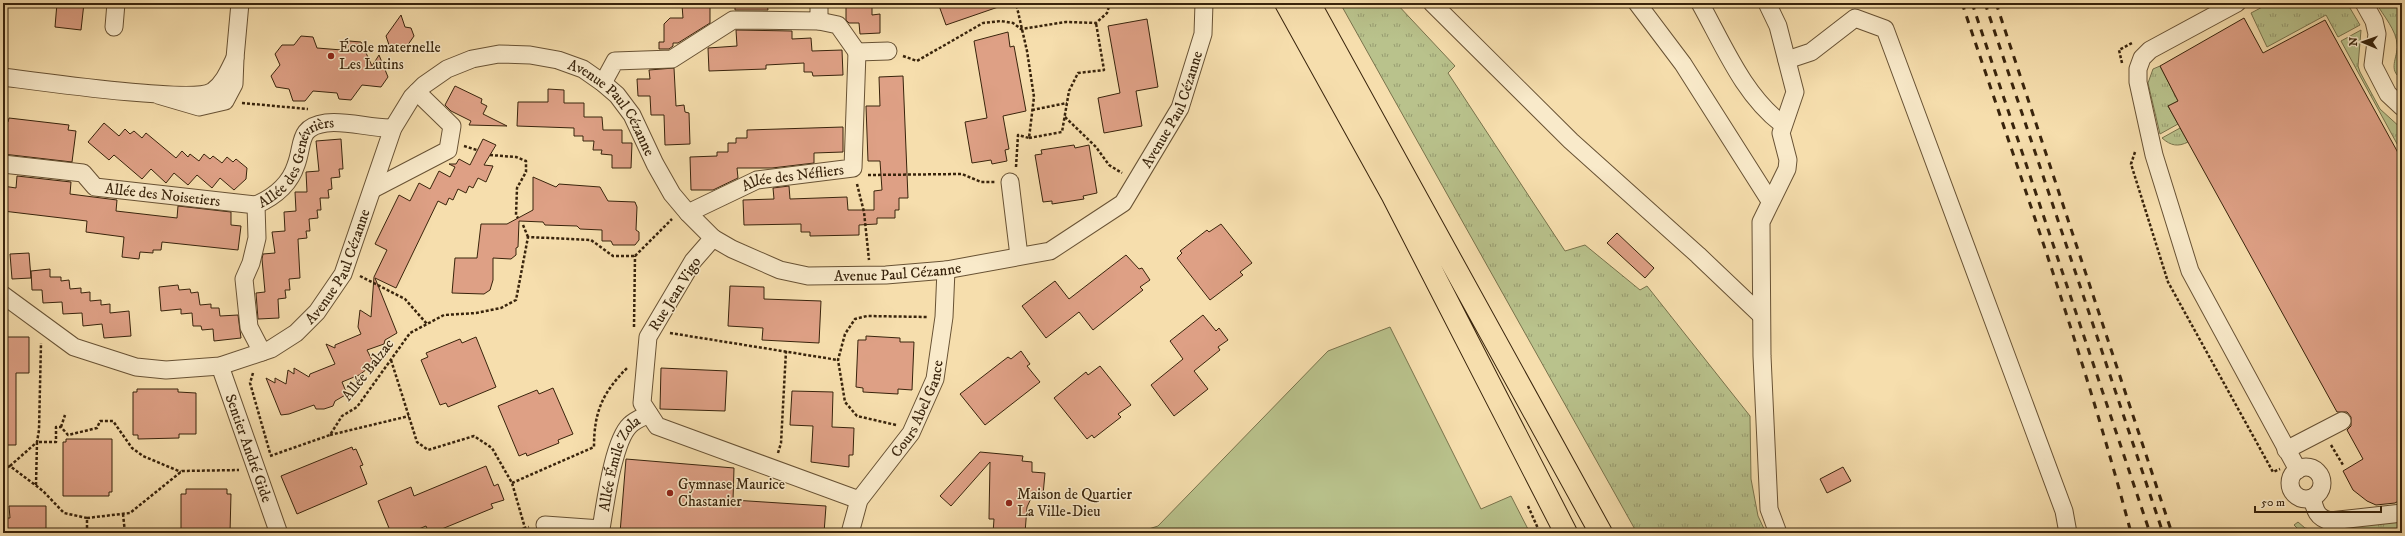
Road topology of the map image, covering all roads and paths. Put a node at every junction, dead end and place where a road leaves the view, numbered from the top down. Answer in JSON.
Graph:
{"nodes":[{"id":1,"x":116,"y":3,"type":"edge"},
{"id":2,"x":240,"y":3,"type":"edge"},
{"id":3,"x":818,"y":3,"type":"edge"},
{"id":4,"x":1016,"y":3,"type":"edge"},
{"id":5,"x":1110,"y":3,"type":"edge"},
{"id":6,"x":1204,"y":3,"type":"edge"},
{"id":7,"x":1286,"y":3,"type":"edge"},
{"id":8,"x":1309,"y":3,"type":"edge"},
{"id":9,"x":1432,"y":3,"type":"edge"},
{"id":10,"x":1637,"y":3,"type":"edge"},
{"id":11,"x":1700,"y":3,"type":"edge"},
{"id":12,"x":1767,"y":3,"type":"edge"},
{"id":13,"x":2236,"y":3,"type":"edge"},
{"id":14,"x":2364,"y":3,"type":"edge"},
{"id":15,"x":819,"y":21,"type":"junction"},
{"id":16,"x":1096,"y":23,"type":"junction"},
{"id":17,"x":114,"y":27,"type":"dead end"},
{"id":18,"x":1022,"y":29,"type":"junction"},
{"id":19,"x":888,"y":51,"type":"joint"},
{"id":20,"x":857,"y":52,"type":"junction"},
{"id":21,"x":1787,"y":60,"type":"junction"},
{"id":22,"x":3,"y":78,"type":"edge"},
{"id":23,"x":603,"y":83,"type":"junction"},
{"id":24,"x":418,"y":92,"type":"junction"},
{"id":25,"x":1067,"y":103,"type":"junction"},
{"id":26,"x":2402,"y":107,"type":"edge"},
{"id":27,"x":1032,"y":110,"type":"junction"},
{"id":28,"x":1065,"y":117,"type":"junction"},
{"id":29,"x":1782,"y":124,"type":"junction"},
{"id":30,"x":393,"y":128,"type":"junction"},
{"id":31,"x":1029,"y":138,"type":"junction"},
{"id":32,"x":490,"y":155,"type":"dead end"},
{"id":33,"x":3,"y":164,"type":"edge"},
{"id":34,"x":854,"y":172,"type":"junction"},
{"id":35,"x":1010,"y":182,"type":"junction"},
{"id":36,"x":1135,"y":183,"type":"junction"},
{"id":37,"x":373,"y":189,"type":"junction"},
{"id":38,"x":1770,"y":201,"type":"junction"},
{"id":39,"x":256,"y":205,"type":"junction"},
{"id":40,"x":685,"y":210,"type":"junction"},
{"id":41,"x":518,"y":218,"type":"dead end"},
{"id":42,"x":523,"y":225,"type":"dead end"},
{"id":43,"x":528,"y":237,"type":"junction"},
{"id":44,"x":713,"y":238,"type":"junction"},
{"id":45,"x":635,"y":256,"type":"junction"},
{"id":46,"x":1019,"y":256,"type":"junction"},
{"id":47,"x":345,"y":268,"type":"junction"},
{"id":48,"x":946,"y":270,"type":"junction"},
{"id":49,"x":870,"y":275,"type":"junction"},
{"id":50,"x":3,"y":295,"type":"edge"},
{"id":51,"x":1761,"y":315,"type":"junction"},
{"id":52,"x":944,"y":317,"type":"junction"},
{"id":53,"x":427,"y":324,"type":"junction"},
{"id":54,"x":652,"y":330,"type":"junction"},
{"id":55,"x":786,"y":351,"type":"junction"},
{"id":56,"x":258,"y":353,"type":"junction"},
{"id":57,"x":41,"y":360,"type":"dead end"},
{"id":58,"x":391,"y":360,"type":"junction"},
{"id":59,"x":838,"y":360,"type":"junction"},
{"id":60,"x":630,"y":361,"type":"dead end"},
{"id":61,"x":220,"y":366,"type":"junction"},
{"id":62,"x":645,"y":408,"type":"junction"},
{"id":63,"x":65,"y":415,"type":"dead end"},
{"id":64,"x":409,"y":416,"type":"junction"},
{"id":65,"x":2342,"y":421,"type":"dead end"},
{"id":66,"x":60,"y":427,"type":"junction"},
{"id":67,"x":911,"y":433,"type":"junction"},
{"id":68,"x":330,"y":436,"type":"junction"},
{"id":69,"x":36,"y":442,"type":"junction"},
{"id":70,"x":2286,"y":450,"type":"junction"},
{"id":71,"x":271,"y":456,"type":"junction"},
{"id":72,"x":255,"y":463,"type":"junction"},
{"id":73,"x":10,"y":466,"type":"junction"},
{"id":74,"x":3,"y":469,"type":"edge"},
{"id":75,"x":774,"y":469,"type":"junction"},
{"id":76,"x":2298,"y":470,"type":"junction"},
{"id":77,"x":181,"y":472,"type":"junction"},
{"id":78,"x":512,"y":483,"type":"junction"},
{"id":79,"x":36,"y":485,"type":"junction"},
{"id":80,"x":2312,"y":498,"type":"junction"},
{"id":81,"x":859,"y":500,"type":"junction"},
{"id":82,"x":2402,"y":513,"type":"edge"},
{"id":83,"x":123,"y":514,"type":"junction"},
{"id":84,"x":87,"y":518,"type":"junction"},
{"id":85,"x":545,"y":525,"type":"joint"},
{"id":86,"x":525,"y":528,"type":"junction"},
{"id":87,"x":278,"y":531,"type":"dead end"},
{"id":88,"x":1602,"y":532,"type":"edge"},
{"id":89,"x":87,"y":533,"type":"edge"},
{"id":90,"x":126,"y":533,"type":"edge"},
{"id":91,"x":514,"y":533,"type":"edge"},
{"id":92,"x":850,"y":533,"type":"edge"},
{"id":93,"x":1298,"y":533,"type":"edge"},
{"id":94,"x":1306,"y":533,"type":"edge"},
{"id":95,"x":1566,"y":533,"type":"edge"},
{"id":96,"x":1778,"y":533,"type":"edge"},
{"id":97,"x":2068,"y":533,"type":"edge"}],
"edges":[{"from":1,"to":17,"type":"street"},
{"from":2,"to":22,"type":"street"},
{"from":3,"to":15,"type":"street"},
{"from":4,"to":18,"type":"path"},
{"from":5,"to":16,"type":"path"},
{"from":6,"to":36,"type":"street","name":"Avenue Paul Cézanne"},
{"from":7,"to":95,"type":"main road"},
{"from":8,"to":88,"type":"main road"},
{"from":9,"to":51,"type":"street"},
{"from":10,"to":38,"type":"street"},
{"from":11,"to":29,"type":"street"},
{"from":12,"to":21,"type":"street"},
{"from":13,"to":70,"type":"street"},
{"from":14,"to":26,"type":"street"},
{"from":15,"to":20,"type":"street"},
{"from":15,"to":23,"type":"street"},
{"from":16,"to":18,"type":"path"},
{"from":16,"to":25,"type":"path"},
{"from":18,"to":19,"type":"path"},
{"from":18,"to":27,"type":"path"},
{"from":19,"to":20,"type":"street"},
{"from":20,"to":34,"type":"street","name":"Allée des Néfliers"},
{"from":21,"to":29,"type":"street"},
{"from":21,"to":97,"type":"street"},
{"from":23,"to":24,"type":"street","name":"Avenue Paul Cézanne"},
{"from":23,"to":40,"type":"street","name":"Avenue Paul Cézanne"},
{"from":24,"to":30,"type":"street","name":"Avenue Paul Cézanne"},
{"from":24,"to":37,"type":"street"},
{"from":25,"to":27,"type":"path"},
{"from":25,"to":28,"type":"path"},
{"from":27,"to":31,"type":"path"},
{"from":28,"to":31,"type":"path"},
{"from":28,"to":36,"type":"path"},
{"from":29,"to":38,"type":"street"},
{"from":30,"to":37,"type":"street","name":"Avenue Paul Cézanne"},
{"from":30,"to":39,"type":"street","name":"Allée des Genévrièrs"},
{"from":31,"to":35,"type":"path"},
{"from":32,"to":41,"type":"path"},
{"from":33,"to":39,"type":"street","name":"Allée des Noisetiers"},
{"from":34,"to":35,"type":"path"},
{"from":34,"to":40,"type":"street","name":"Allée des Néfliers"},
{"from":34,"to":49,"type":"path"},
{"from":35,"to":46,"type":"street"},
{"from":36,"to":46,"type":"street","name":"Avenue Paul Cézanne"},
{"from":37,"to":47,"type":"street","name":"Avenue Paul Cézanne"},
{"from":38,"to":51,"type":"street"},
{"from":39,"to":56,"type":"street","name":"Allée des Genévrièrs"},
{"from":40,"to":44,"type":"street","name":"Avenue Paul Cézanne"},
{"from":40,"to":45,"type":"path"},
{"from":42,"to":43,"type":"path"},
{"from":43,"to":45,"type":"path"},
{"from":43,"to":53,"type":"path","name":"Allée Balzac"},
{"from":44,"to":49,"type":"street","name":"Avenue Paul Cézanne"},
{"from":44,"to":54,"type":"street","name":"Rue Jean Vigo"},
{"from":45,"to":54,"type":"path"},
{"from":46,"to":48,"type":"street","name":"Avenue Paul Cézanne"},
{"from":47,"to":53,"type":"path"},
{"from":47,"to":56,"type":"street","name":"Avenue Paul Cézanne"},
{"from":48,"to":49,"type":"street","name":"Avenue Paul Cézanne"},
{"from":48,"to":52,"type":"street","name":"Cours Abel Gance"},
{"from":50,"to":61,"type":"street","name":"Avenue Paul Cézanne"},
{"from":51,"to":96,"type":"street"},
{"from":52,"to":59,"type":"path"},
{"from":52,"to":67,"type":"street","name":"Cours Abel Gance"},
{"from":53,"to":58,"type":"path","name":"Allée Balzac"},
{"from":54,"to":55,"type":"path"},
{"from":54,"to":62,"type":"street","name":"Rue Jean Vigo"},
{"from":55,"to":59,"type":"path"},
{"from":55,"to":75,"type":"path"},
{"from":56,"to":61,"type":"street","name":"Avenue Paul Cézanne"},
{"from":56,"to":71,"type":"path"},
{"from":57,"to":69,"type":"path"},
{"from":58,"to":64,"type":"path"},
{"from":58,"to":68,"type":"path","name":"Allée Balzac"},
{"from":59,"to":67,"type":"path"},
{"from":60,"to":78,"type":"path"},
{"from":61,"to":72,"type":"street","name":"Sentier André Gide"},
{"from":62,"to":75,"type":"street"},
{"from":62,"to":85,"type":"street","name":"Allée Émile Zola"},
{"from":63,"to":66,"type":"path"},
{"from":64,"to":68,"type":"path"},
{"from":64,"to":78,"type":"path"},
{"from":65,"to":70,"type":"street"},
{"from":66,"to":69,"type":"path"},
{"from":66,"to":77,"type":"path"},
{"from":67,"to":81,"type":"street","name":"Cours Abel Gance"},
{"from":68,"to":71,"type":"path"},
{"from":69,"to":73,"type":"path"},
{"from":69,"to":79,"type":"path"},
{"from":70,"to":76,"type":"street"},
{"from":71,"to":72,"type":"path"},
{"from":72,"to":77,"type":"path"},
{"from":72,"to":87,"type":"street","name":"Sentier André Gide"},
{"from":73,"to":74,"type":"path"},
{"from":73,"to":79,"type":"path"},
{"from":75,"to":81,"type":"street"},
{"from":76,"to":80,"type":"street"},
{"from":76,"to":80,"type":"street"},
{"from":77,"to":83,"type":"path"},
{"from":78,"to":86,"type":"path"},
{"from":79,"to":84,"type":"path"},
{"from":80,"to":82,"type":"street"},
{"from":81,"to":92,"type":"street","name":"Cours Abel Gance"},
{"from":83,"to":84,"type":"path"},
{"from":83,"to":90,"type":"path"},
{"from":84,"to":89,"type":"path"},
{"from":85,"to":86,"type":"path"},
{"from":86,"to":91,"type":"path"},
{"from":93,"to":94,"type":"path"}]}
